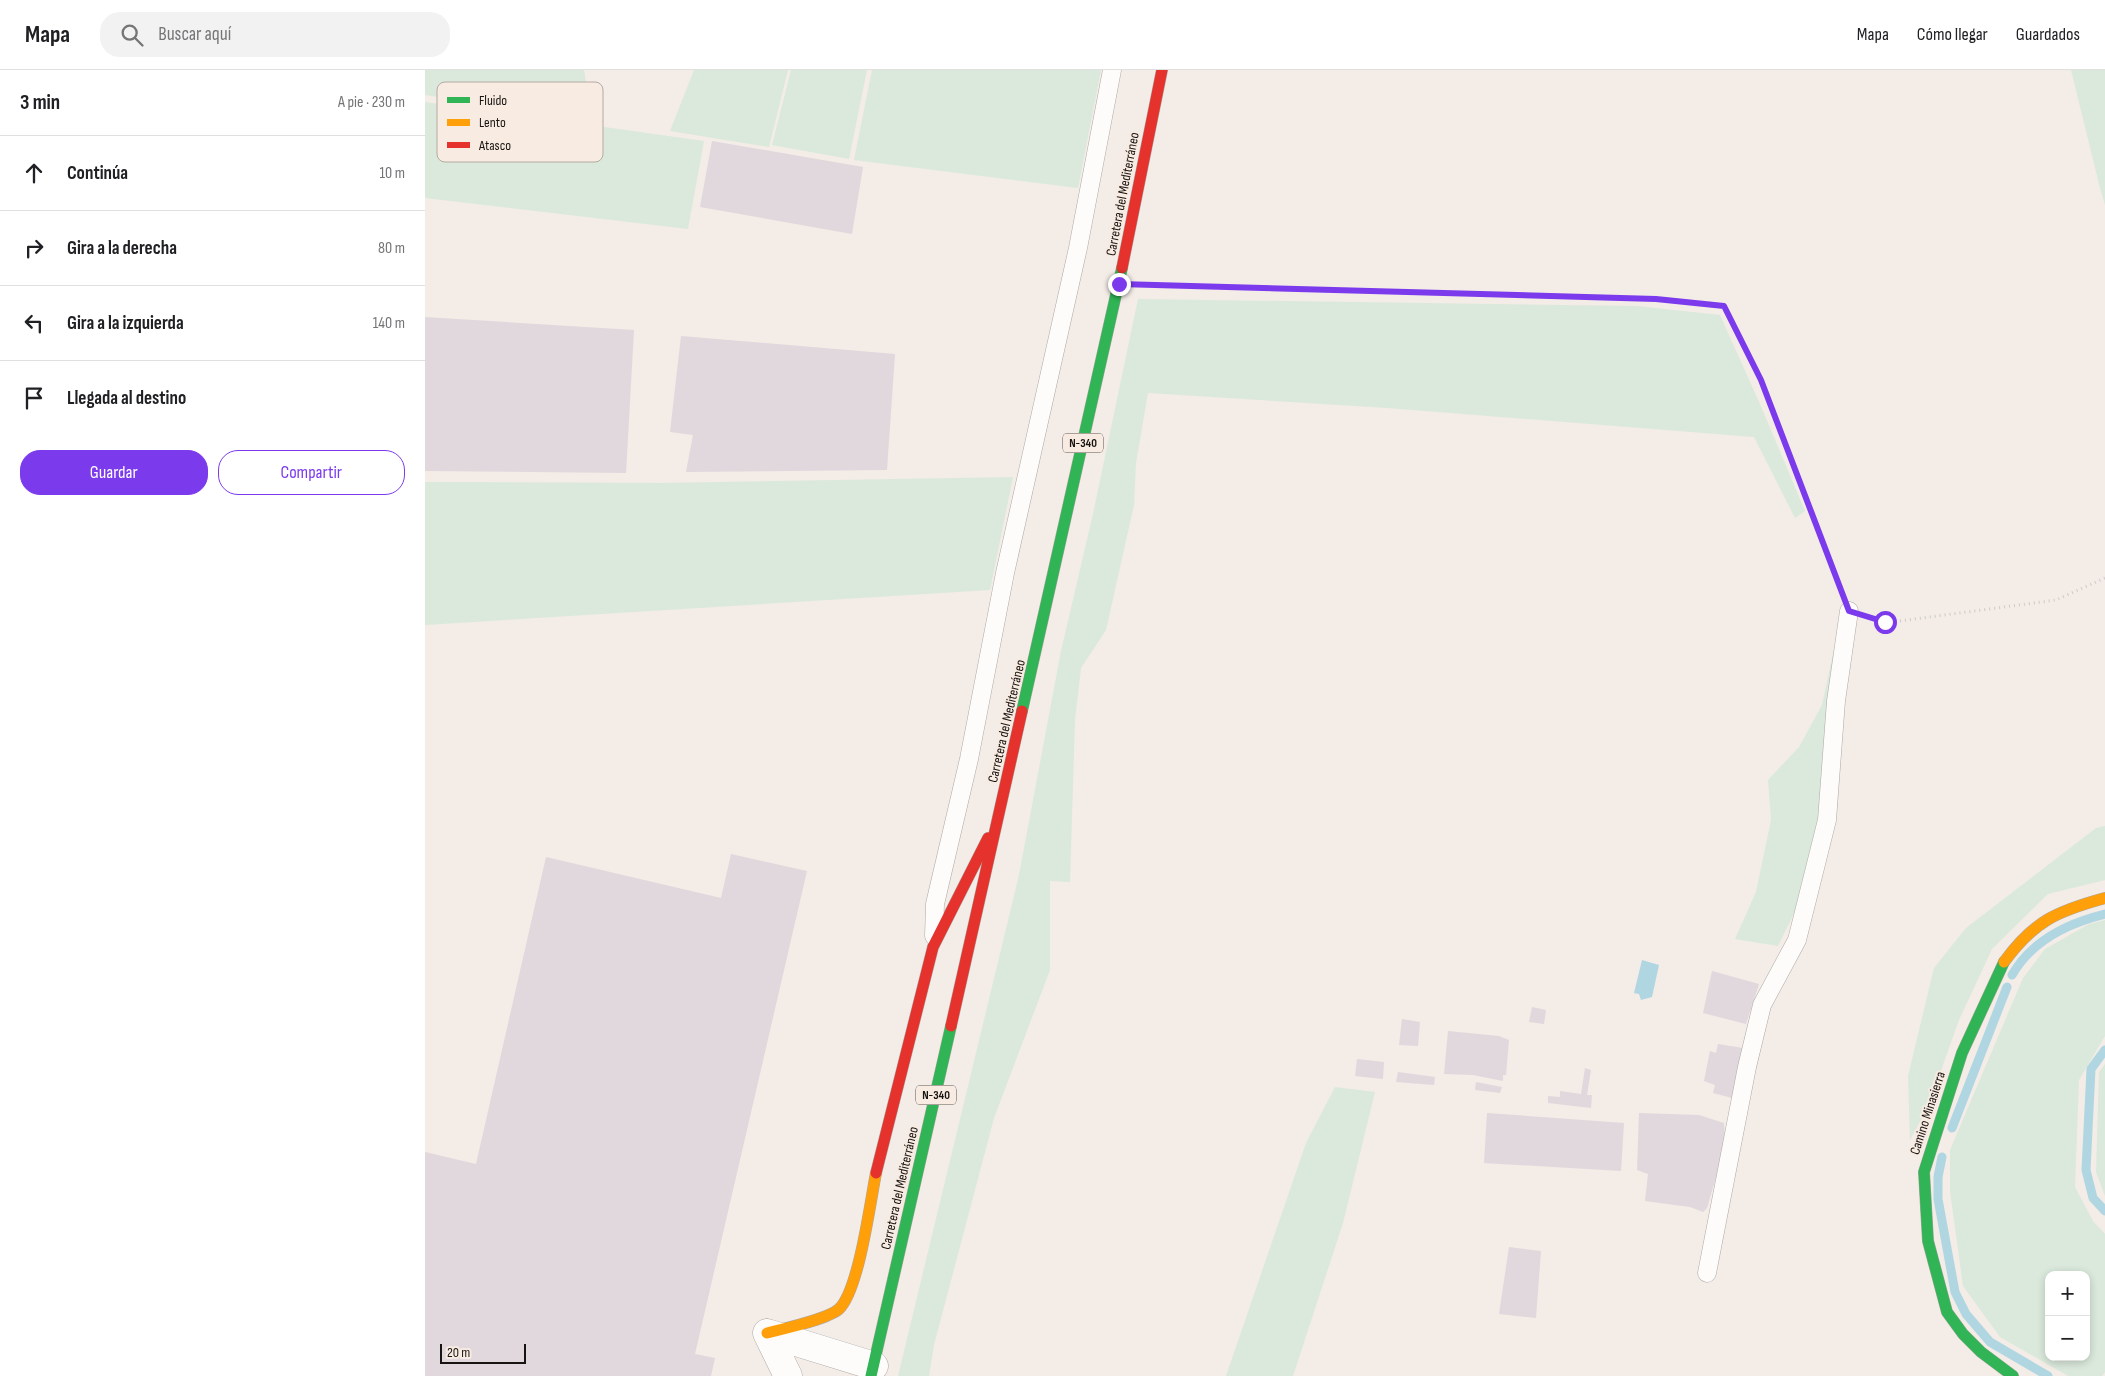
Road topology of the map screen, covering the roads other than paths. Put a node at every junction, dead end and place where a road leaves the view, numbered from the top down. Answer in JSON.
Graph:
{"nodes":[{"id":1,"x":1112,"y":70,"type":"edge"},
{"id":2,"x":1162,"y":70,"type":"edge"},
{"id":3,"x":1849,"y":611,"type":"road end"},
{"id":4,"x":1000,"y":814,"type":"junction"},
{"id":5,"x":2105,"y":898,"type":"edge"},
{"id":6,"x":933,"y":947,"type":"junction"},
{"id":7,"x":1707,"y":1273,"type":"dead end"},
{"id":8,"x":767,"y":1333,"type":"junction"},
{"id":9,"x":872,"y":1371,"type":"edge"},
{"id":10,"x":788,"y":1376,"type":"edge"},
{"id":11,"x":2013,"y":1376,"type":"edge"}],
"edges":[{"from":1,"to":6,"type":"lane"},
{"from":2,"to":4,"type":"main road","name":"Carretera del Mediterráneo","number":"N-340"},
{"from":3,"to":7,"type":"lane"},
{"from":4,"to":6,"type":"main road"},
{"from":4,"to":9,"type":"main road","name":"Carretera del Mediterráneo","number":"N-340"},
{"from":5,"to":11,"type":"main road","name":"Camino Minasierra"},
{"from":6,"to":8,"type":"main road"},
{"from":8,"to":9,"type":"street"},
{"from":8,"to":10,"type":"street"}]}
